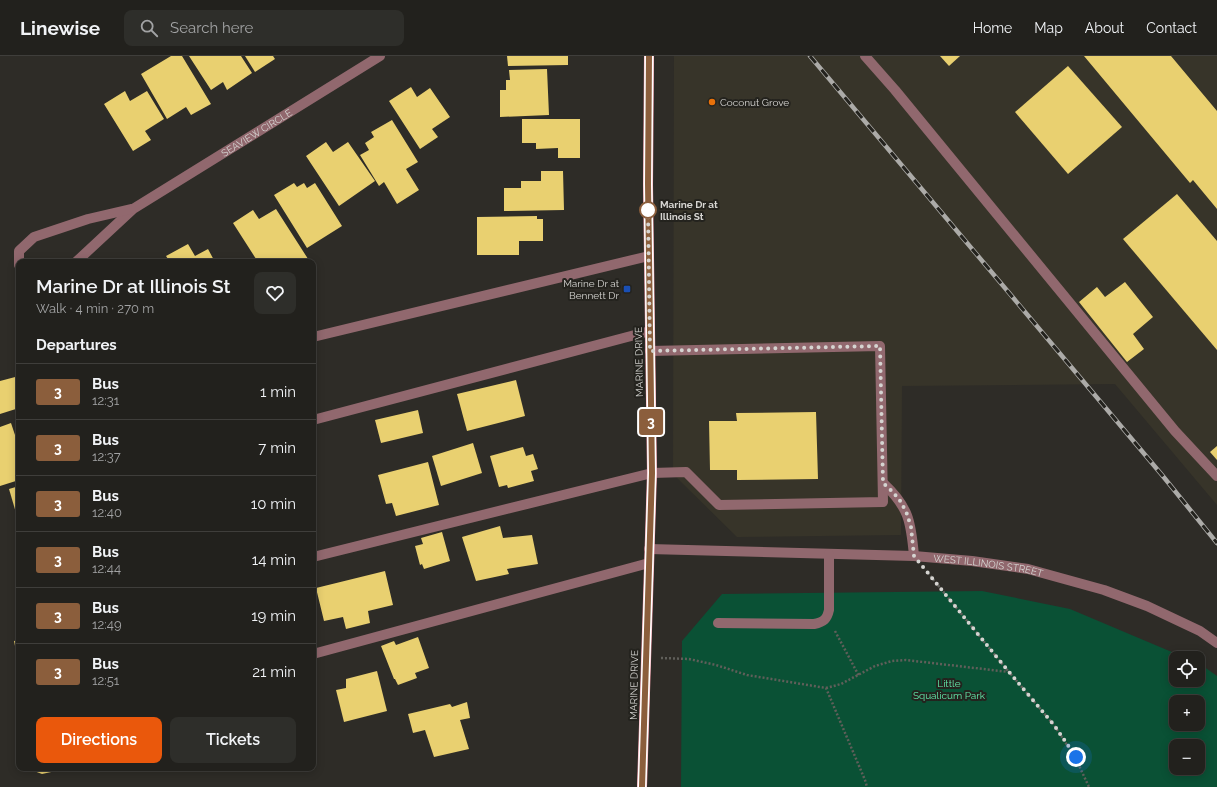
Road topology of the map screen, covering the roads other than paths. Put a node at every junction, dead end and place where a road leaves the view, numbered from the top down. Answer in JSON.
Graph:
{"nodes":[{"id":1,"x":380,"y":56,"type":"edge"},
{"id":2,"x":649,"y":56,"type":"edge"},
{"id":3,"x":865,"y":56,"type":"edge"},
{"id":4,"x":133,"y":209,"type":"junction"},
{"id":5,"x":649,"y":256,"type":"junction"},
{"id":6,"x":19,"y":259,"type":"edge"},
{"id":7,"x":79,"y":259,"type":"edge"},
{"id":8,"x":650,"y":331,"type":"junction"},
{"id":9,"x":316,"y":336,"type":"edge"},
{"id":10,"x":650,"y":351,"type":"junction"},
{"id":11,"x":316,"y":419,"type":"edge"},
{"id":12,"x":652,"y":473,"type":"junction"},
{"id":13,"x":1217,"y":476,"type":"edge"},
{"id":14,"x":883,"y":483,"type":"junction"},
{"id":15,"x":650,"y":549,"type":"junction"},
{"id":16,"x":829,"y":554,"type":"junction"},
{"id":17,"x":316,"y":556,"type":"edge"},
{"id":18,"x":914,"y":556,"type":"junction"},
{"id":19,"x":649,"y":563,"type":"junction"},
{"id":20,"x":718,"y":623,"type":"dead end"},
{"id":21,"x":1217,"y":643,"type":"edge"},
{"id":22,"x":316,"y":653,"type":"edge"},
{"id":23,"x":642,"y":787,"type":"edge"}],
"edges":[{"from":1,"to":4,"type":"street","name":"SEAVIEW CIRCLE"},
{"from":2,"to":5,"type":"main road","name":"MARINE DRIVE"},
{"from":3,"to":13,"type":"street"},
{"from":4,"to":6,"type":"street","name":"SEAVIEW CIRCLE"},
{"from":4,"to":7,"type":"street","name":"SEAVIEW CIRCLE"},
{"from":5,"to":8,"type":"main road","name":"MARINE DRIVE"},
{"from":5,"to":9,"type":"street"},
{"from":8,"to":10,"type":"main road","name":"MARINE DRIVE"},
{"from":8,"to":11,"type":"street"},
{"from":10,"to":12,"type":"main road","name":"MARINE DRIVE"},
{"from":10,"to":14,"type":"street"},
{"from":12,"to":14,"type":"street"},
{"from":12,"to":15,"type":"main road","name":"MARINE DRIVE"},
{"from":12,"to":17,"type":"street"},
{"from":14,"to":18,"type":"street"},
{"from":15,"to":16,"type":"street","name":"WEST ILLINOIS STREET"},
{"from":15,"to":19,"type":"main road","name":"MARINE DRIVE"},
{"from":16,"to":18,"type":"street","name":"WEST ILLINOIS STREET"},
{"from":16,"to":20,"type":"street"},
{"from":18,"to":21,"type":"street","name":"WEST ILLINOIS STREET"},
{"from":19,"to":22,"type":"street"},
{"from":19,"to":23,"type":"main road","name":"MARINE DRIVE"}]}
